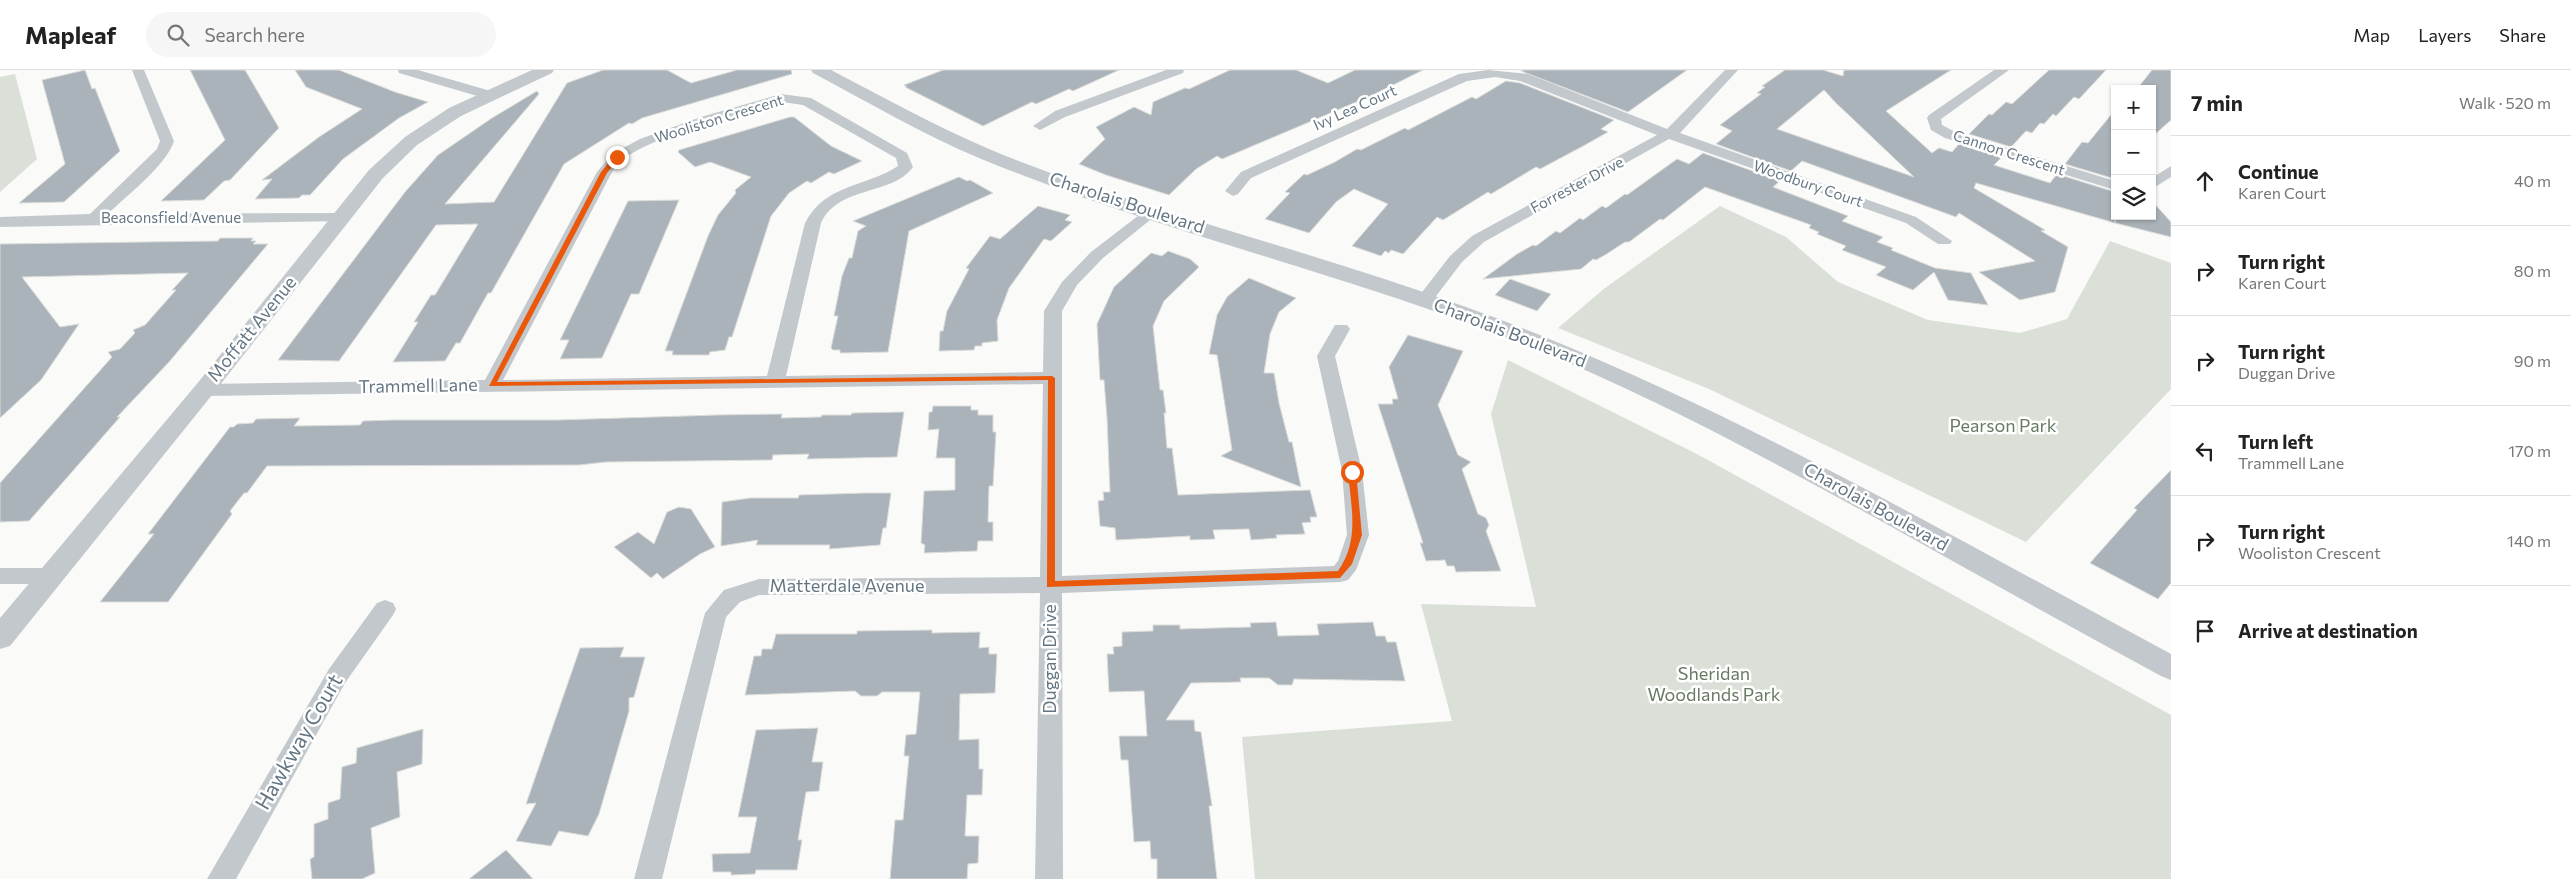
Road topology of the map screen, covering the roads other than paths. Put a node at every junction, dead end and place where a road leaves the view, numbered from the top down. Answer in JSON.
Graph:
{"nodes":[{"id":1,"x":138,"y":70,"type":"edge"},
{"id":2,"x":404,"y":70,"type":"edge"},
{"id":3,"x":546,"y":70,"type":"edge"},
{"id":4,"x":819,"y":70,"type":"edge"},
{"id":5,"x":1178,"y":70,"type":"edge"},
{"id":6,"x":1732,"y":70,"type":"edge"},
{"id":7,"x":2003,"y":70,"type":"edge"},
{"id":8,"x":489,"y":95,"type":"junction"},
{"id":9,"x":1040,"y":126,"type":"dead end"},
{"id":10,"x":1668,"y":134,"type":"junction"},
{"id":11,"x":2171,"y":170,"type":"edge"},
{"id":12,"x":2156,"y":182,"type":"edge"},
{"id":13,"x":2111,"y":185,"type":"edge"},
{"id":14,"x":1233,"y":191,"type":"dead end"},
{"id":15,"x":1152,"y":212,"type":"junction"},
{"id":16,"x":341,"y":218,"type":"junction"},
{"id":17,"x":94,"y":219,"type":"junction"},
{"id":18,"x":0,"y":222,"type":"edge"},
{"id":19,"x":1944,"y":241,"type":"dead end"},
{"id":20,"x":1424,"y":300,"type":"junction"},
{"id":21,"x":1341,"y":329,"type":"dead end"},
{"id":22,"x":1052,"y":378,"type":"junction"},
{"id":23,"x":775,"y":382,"type":"junction"},
{"id":24,"x":492,"y":384,"type":"junction"},
{"id":25,"x":204,"y":390,"type":"junction"},
{"id":26,"x":0,"y":576,"type":"edge"},
{"id":27,"x":50,"y":576,"type":"junction"},
{"id":28,"x":1050,"y":585,"type":"junction"},
{"id":29,"x":385,"y":609,"type":"dead end"},
{"id":30,"x":0,"y":638,"type":"edge"},
{"id":31,"x":2171,"y":668,"type":"edge"},
{"id":32,"x":221,"y":879,"type":"edge"},
{"id":33,"x":648,"y":879,"type":"edge"},
{"id":34,"x":1049,"y":879,"type":"edge"}],
"edges":[{"from":1,"to":17,"type":"street"},
{"from":2,"to":8,"type":"street"},
{"from":3,"to":8,"type":"street","name":"Moffatt Avenue"},
{"from":4,"to":15,"type":"street","name":"Charolais Boulevard"},
{"from":5,"to":9,"type":"street"},
{"from":6,"to":10,"type":"street","name":"Forrester Drive"},
{"from":7,"to":13,"type":"street","name":"Cannon Crescent"},
{"from":8,"to":16,"type":"street","name":"Moffatt Avenue"},
{"from":10,"to":14,"type":"street","name":"Ivy Lea Court"},
{"from":10,"to":19,"type":"street","name":"Woodbury Court"},
{"from":10,"to":20,"type":"street","name":"Forrester Drive"},
{"from":11,"to":12,"type":"street"},
{"from":15,"to":20,"type":"street","name":"Charolais Boulevard"},
{"from":15,"to":22,"type":"street","name":"Duggan Drive"},
{"from":16,"to":17,"type":"street","name":"Beaconsfield Avenue"},
{"from":16,"to":25,"type":"street","name":"Moffatt Avenue"},
{"from":17,"to":18,"type":"street","name":"Beaconsfield Avenue"},
{"from":20,"to":31,"type":"street","name":"Charolais Boulevard"},
{"from":21,"to":28,"type":"street","name":"Matterdale Avenue"},
{"from":22,"to":23,"type":"street","name":"Trammell Lane"},
{"from":22,"to":28,"type":"street","name":"Duggan Drive"},
{"from":23,"to":24,"type":"street","name":"Trammell Lane"},
{"from":23,"to":24,"type":"street","name":"Wooliston Crescent"},
{"from":24,"to":25,"type":"street","name":"Trammell Lane"},
{"from":25,"to":27,"type":"street","name":"Moffatt Avenue"},
{"from":26,"to":27,"type":"street"},
{"from":27,"to":30,"type":"street","name":"Moffatt Avenue"},
{"from":28,"to":33,"type":"street","name":"Matterdale Avenue"},
{"from":28,"to":34,"type":"street","name":"Duggan Drive"},
{"from":29,"to":32,"type":"street","name":"Hawkway Court"}]}
